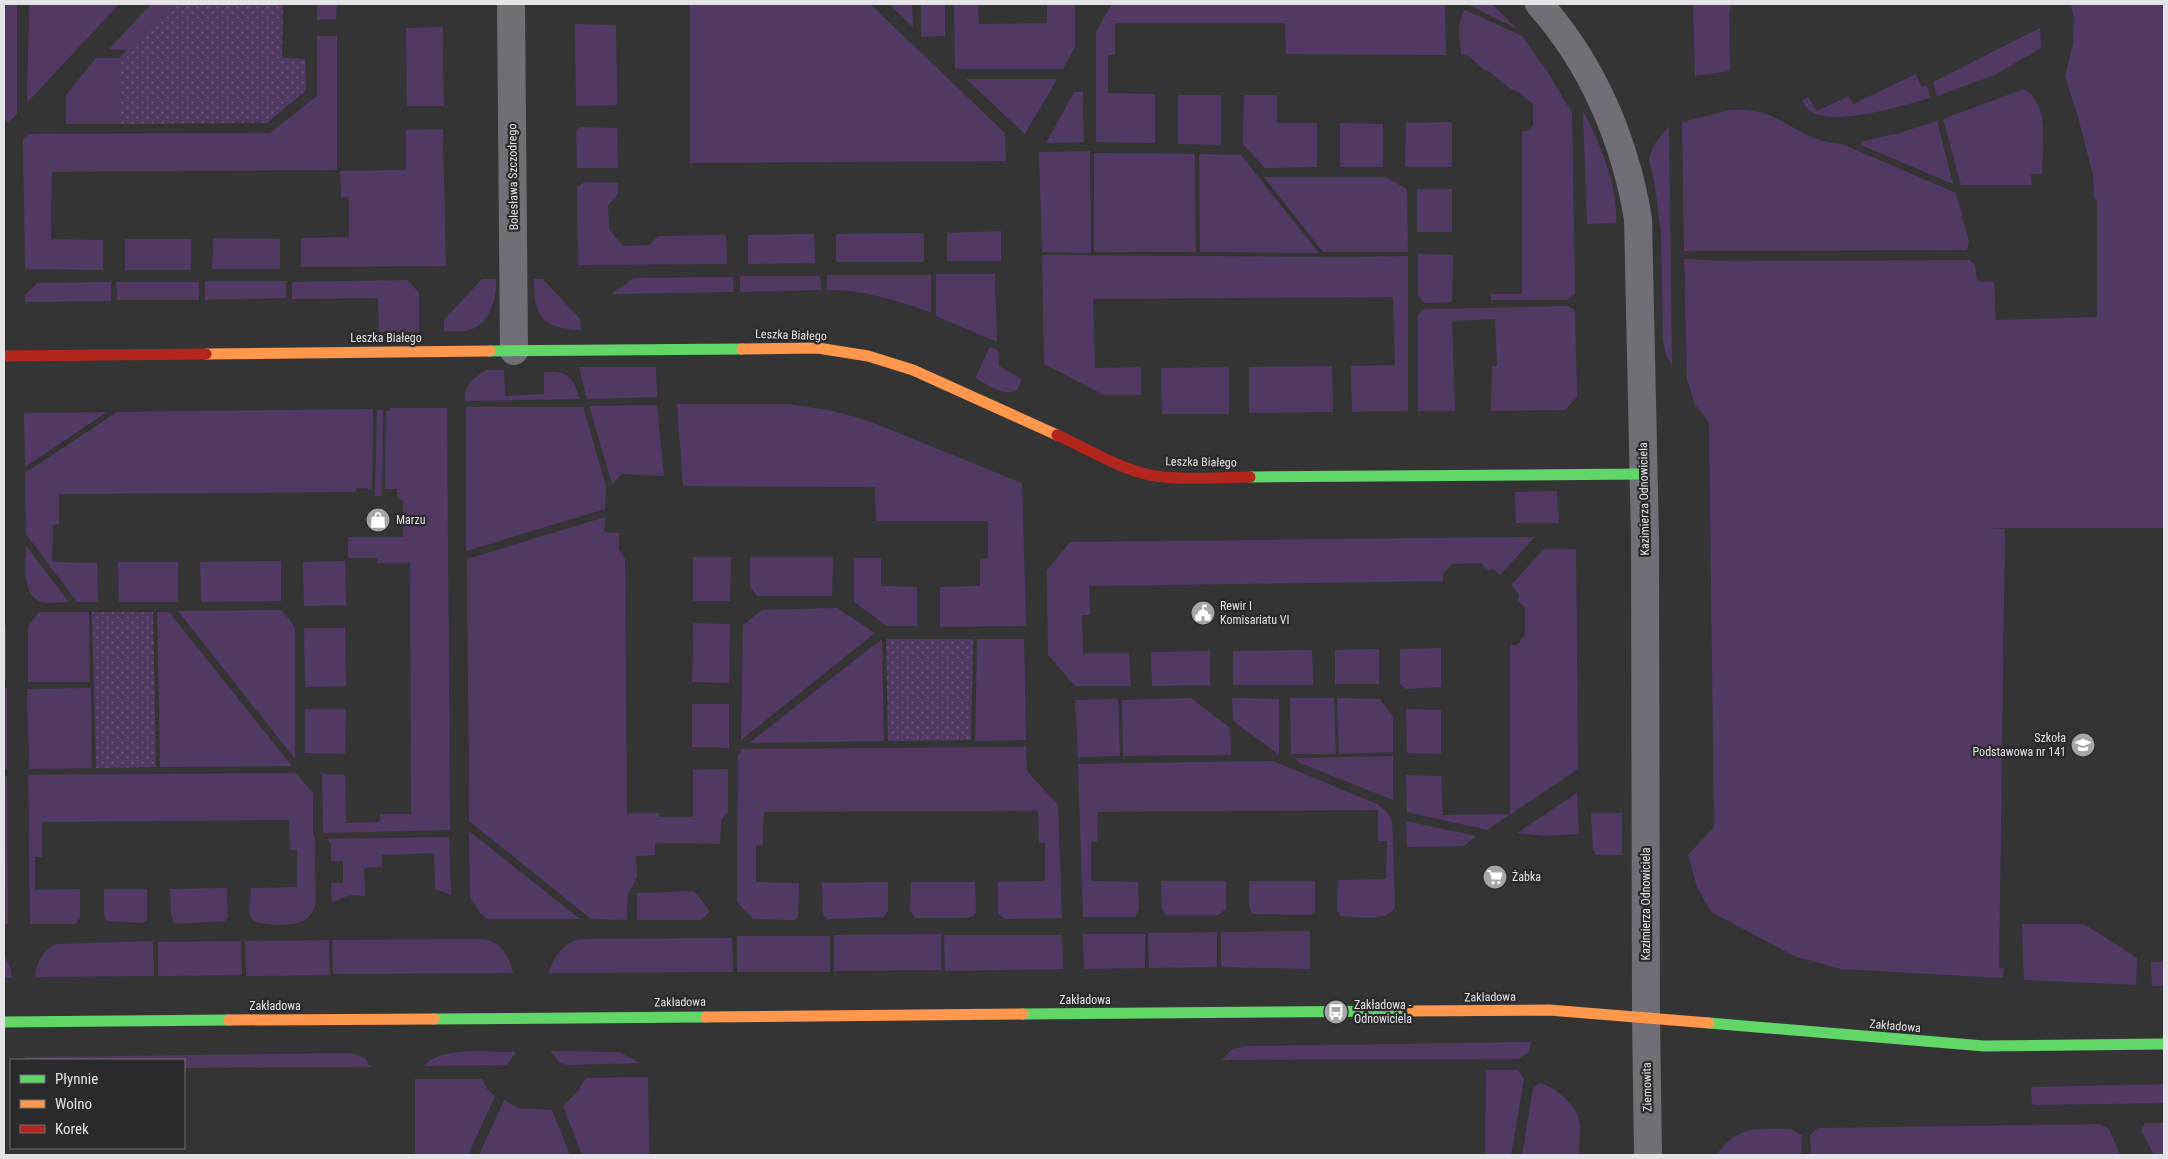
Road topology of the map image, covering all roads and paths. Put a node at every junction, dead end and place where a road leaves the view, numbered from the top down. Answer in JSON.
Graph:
{"nodes":[{"id":1,"x":511,"y":4,"type":"edge"},
{"id":2,"x":1539,"y":4,"type":"edge"},
{"id":3,"x":514,"y":351,"type":"junction"},
{"id":4,"x":4,"y":356,"type":"edge"},
{"id":5,"x":1643,"y":474,"type":"junction"},
{"id":6,"x":1646,"y":1019,"type":"junction"},
{"id":7,"x":4,"y":1022,"type":"edge"},
{"id":8,"x":2164,"y":1044,"type":"edge"},
{"id":9,"x":1648,"y":1155,"type":"edge"}],
"edges":[{"from":1,"to":3,"type":"street","name":"Bolesława Szczodrego"},
{"from":2,"to":5,"type":"street","name":"Kazimierza Odnowiciela"},
{"from":3,"to":4,"type":"street","name":"Leszka Białego"},
{"from":3,"to":5,"type":"street","name":"Leszka Białego"},
{"from":5,"to":6,"type":"street","name":"Kazimierza Odnowiciela"},
{"from":6,"to":7,"type":"street","name":"Zakładowa"},
{"from":6,"to":8,"type":"street","name":"Zakładowa"},
{"from":6,"to":9,"type":"street","name":"Ziemowita"}]}
